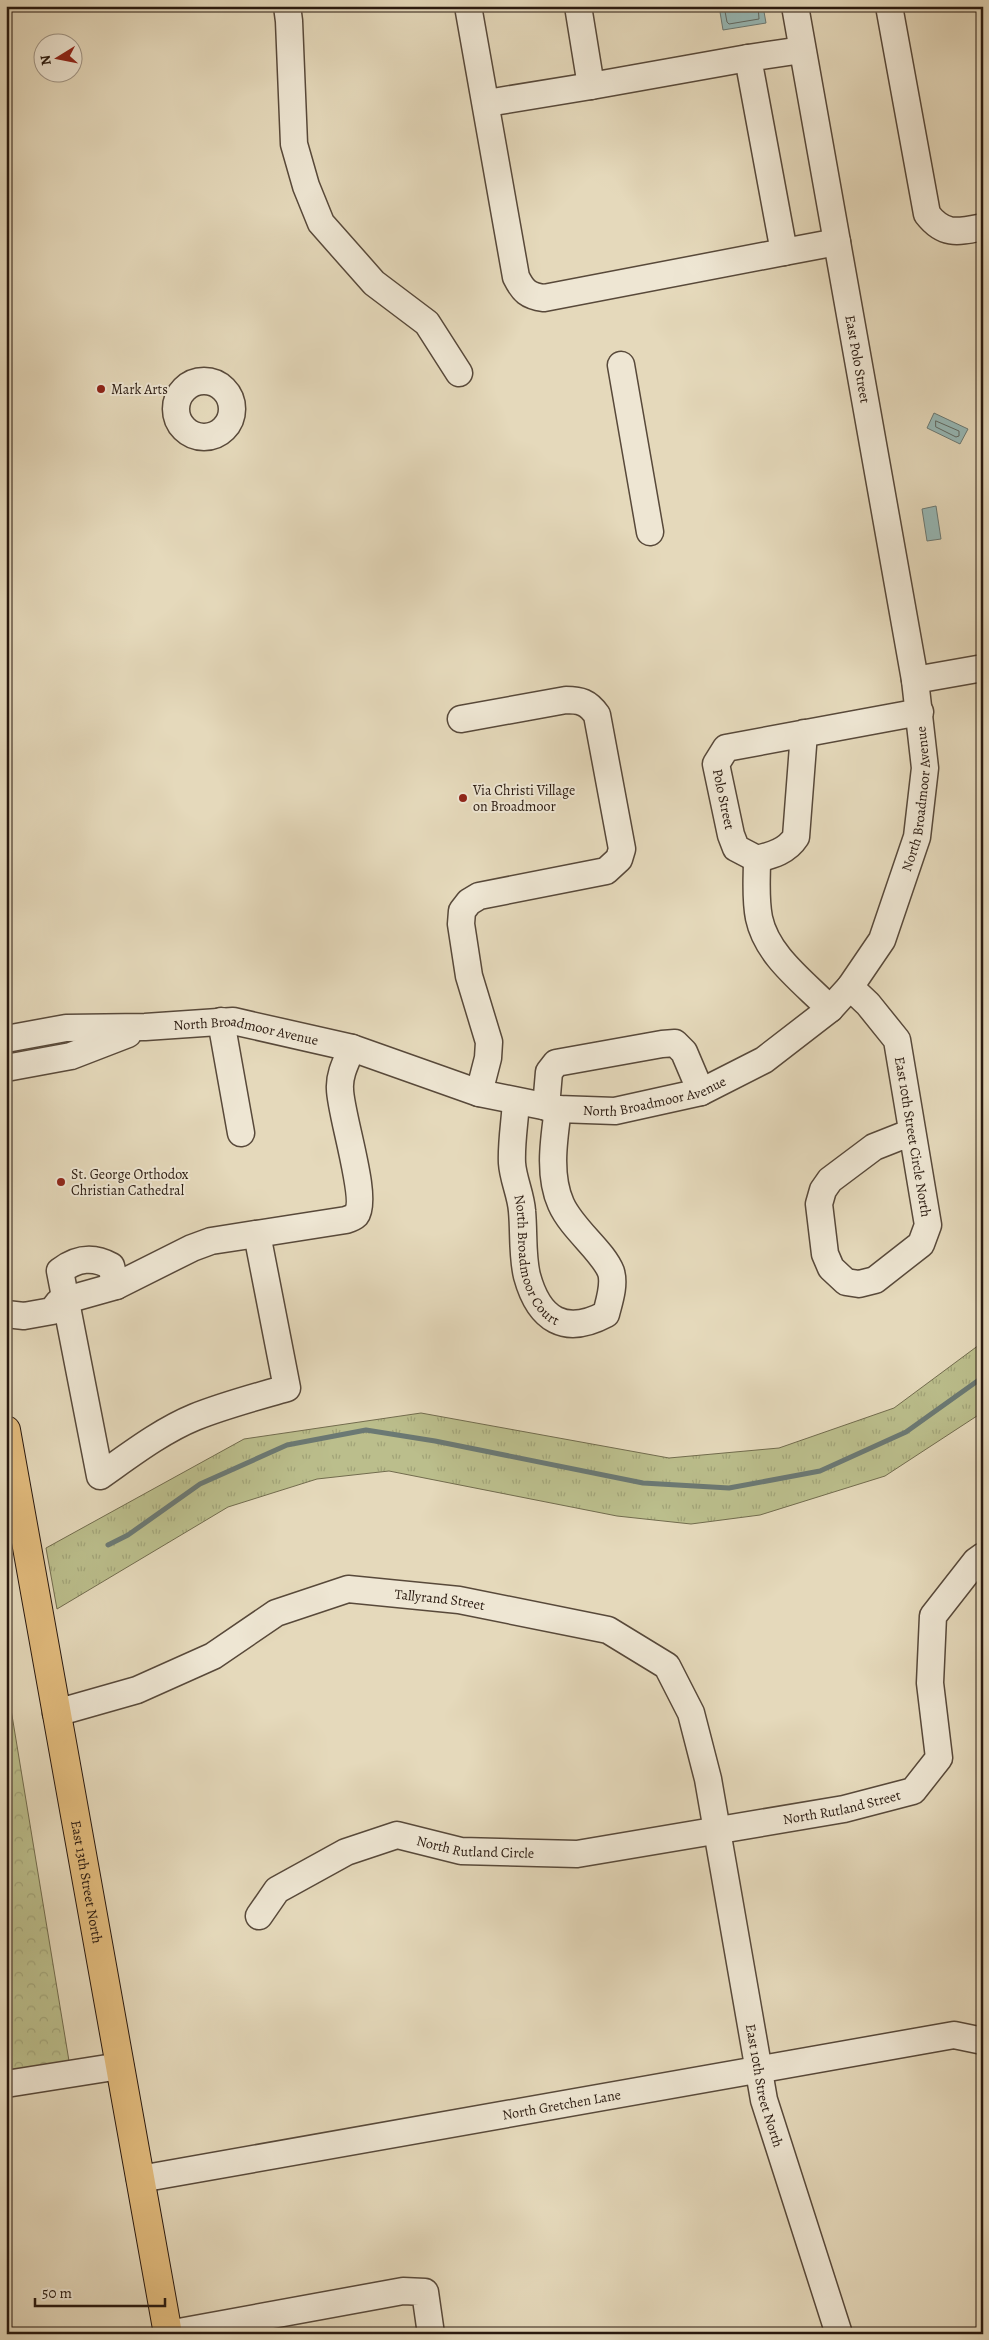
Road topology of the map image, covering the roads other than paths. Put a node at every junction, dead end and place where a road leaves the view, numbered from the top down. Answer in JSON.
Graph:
{"nodes":[{"id":1,"x":287,"y":6,"type":"edge"},
{"id":2,"x":468,"y":6,"type":"edge"},
{"id":3,"x":578,"y":6,"type":"edge"},
{"id":4,"x":795,"y":6,"type":"edge"},
{"id":5,"x":889,"y":6,"type":"edge"},
{"id":6,"x":802,"y":50,"type":"junction"},
{"id":7,"x":748,"y":58,"type":"junction"},
{"id":8,"x":591,"y":86,"type":"junction"},
{"id":9,"x":486,"y":104,"type":"junction"},
{"id":10,"x":983,"y":227,"type":"edge"},
{"id":11,"x":837,"y":242,"type":"junction"},
{"id":12,"x":784,"y":252,"type":"junction"},
{"id":13,"x":621,"y":365,"type":"dead end"},
{"id":14,"x":459,"y":373,"type":"dead end"},
{"id":15,"x":650,"y":532,"type":"dead end"},
{"id":16,"x":983,"y":668,"type":"edge"},
{"id":17,"x":915,"y":680,"type":"junction"},
{"id":18,"x":920,"y":712,"type":"junction"},
{"id":19,"x":461,"y":719,"type":"dead end"},
{"id":20,"x":804,"y":733,"type":"junction"},
{"id":21,"x":757,"y":859,"type":"junction"},
{"id":22,"x":850,"y":987,"type":"junction"},
{"id":23,"x":830,"y":1009,"type":"junction"},
{"id":24,"x":221,"y":1021,"type":"junction"},
{"id":25,"x":145,"y":1027,"type":"junction"},
{"id":26,"x":6,"y":1038,"type":"edge"},
{"id":27,"x":352,"y":1048,"type":"junction"},
{"id":28,"x":6,"y":1068,"type":"edge"},
{"id":29,"x":700,"y":1092,"type":"junction"},
{"id":30,"x":479,"y":1093,"type":"junction"},
{"id":31,"x":516,"y":1102,"type":"junction"},
{"id":32,"x":552,"y":1108,"type":"junction"},
{"id":33,"x":912,"y":1132,"type":"junction"},
{"id":34,"x":241,"y":1133,"type":"dead end"},
{"id":35,"x":257,"y":1234,"type":"junction"},
{"id":36,"x":116,"y":1286,"type":"junction"},
{"id":37,"x":63,"y":1302,"type":"junction"},
{"id":38,"x":8,"y":1313,"type":"edge"},
{"id":39,"x":6,"y":1430,"type":"edge"},
{"id":40,"x":983,"y":1556,"type":"edge"},
{"id":41,"x":56,"y":1713,"type":"junction"},
{"id":42,"x":717,"y":1830,"type":"junction"},
{"id":43,"x":259,"y":1916,"type":"dead end"},
{"id":44,"x":983,"y":2042,"type":"edge"},
{"id":45,"x":120,"y":2066,"type":"junction"},
{"id":46,"x":759,"y":2070,"type":"junction"},
{"id":47,"x":6,"y":2084,"type":"edge"},
{"id":48,"x":140,"y":2179,"type":"junction"},
{"id":49,"x":168,"y":2334,"type":"edge"},
{"id":50,"x":432,"y":2334,"type":"edge"},
{"id":51,"x":839,"y":2334,"type":"edge"}],
"edges":[{"from":1,"to":14,"type":"street"},
{"from":2,"to":9,"type":"street"},
{"from":3,"to":8,"type":"street"},
{"from":4,"to":6,"type":"street","name":"East Polo Street"},
{"from":5,"to":10,"type":"street"},
{"from":6,"to":7,"type":"street"},
{"from":6,"to":11,"type":"street","name":"East Polo Street"},
{"from":7,"to":8,"type":"street"},
{"from":7,"to":12,"type":"street"},
{"from":8,"to":9,"type":"street"},
{"from":9,"to":12,"type":"street"},
{"from":11,"to":12,"type":"street"},
{"from":11,"to":17,"type":"street","name":"East Polo Street"},
{"from":13,"to":15,"type":"street"},
{"from":16,"to":17,"type":"street"},
{"from":17,"to":18,"type":"street","name":"East Polo Street"},
{"from":18,"to":20,"type":"street","name":"Polo Street"},
{"from":18,"to":22,"type":"street","name":"North Broadmoor Avenue"},
{"from":19,"to":30,"type":"street"},
{"from":20,"to":21,"type":"street"},
{"from":20,"to":21,"type":"street","name":"Polo Street"},
{"from":21,"to":23,"type":"street"},
{"from":22,"to":23,"type":"street","name":"North Broadmoor Avenue"},
{"from":22,"to":33,"type":"street","name":"East 10th Street Circle North"},
{"from":23,"to":29,"type":"street","name":"North Broadmoor Avenue"},
{"from":24,"to":25,"type":"street","name":"North Broadmoor Avenue"},
{"from":24,"to":27,"type":"street","name":"North Broadmoor Avenue"},
{"from":24,"to":34,"type":"street"},
{"from":25,"to":26,"type":"street","name":"North Broadmoor Avenue"},
{"from":25,"to":28,"type":"street","name":"North Broadmoor Avenue"},
{"from":27,"to":30,"type":"street","name":"North Broadmoor Avenue"},
{"from":27,"to":35,"type":"street"},
{"from":29,"to":32,"type":"street","name":"North Broadmoor Avenue"},
{"from":29,"to":32,"type":"street"},
{"from":30,"to":31,"type":"street","name":"North Broadmoor Avenue"},
{"from":31,"to":32,"type":"street","name":"North Broadmoor Avenue"},
{"from":31,"to":32,"type":"street","name":"North Broadmoor Court"},
{"from":33,"to":33,"type":"street","name":"East 10th Street Circle North"},
{"from":35,"to":36,"type":"street"},
{"from":35,"to":37,"type":"street"},
{"from":36,"to":37,"type":"street"},
{"from":36,"to":37,"type":"street"},
{"from":37,"to":38,"type":"street"},
{"from":39,"to":41,"type":"main road","name":"East 13th Street North"},
{"from":40,"to":42,"type":"street","name":"North Rutland Street"},
{"from":41,"to":42,"type":"street","name":"Tallyrand Street"},
{"from":41,"to":45,"type":"main road","name":"East 13th Street North"},
{"from":42,"to":43,"type":"street","name":"North Rutland Circle"},
{"from":42,"to":46,"type":"street","name":"East 10th Street North"},
{"from":44,"to":46,"type":"street","name":"North Gretchen Lane"},
{"from":45,"to":47,"type":"street"},
{"from":45,"to":48,"type":"main road","name":"East 13th Street North"},
{"from":46,"to":48,"type":"street","name":"North Gretchen Lane"},
{"from":46,"to":51,"type":"street","name":"East 10th Street North"},
{"from":48,"to":49,"type":"main road","name":"East 13th Street North"},
{"from":49,"to":50,"type":"street"}]}
